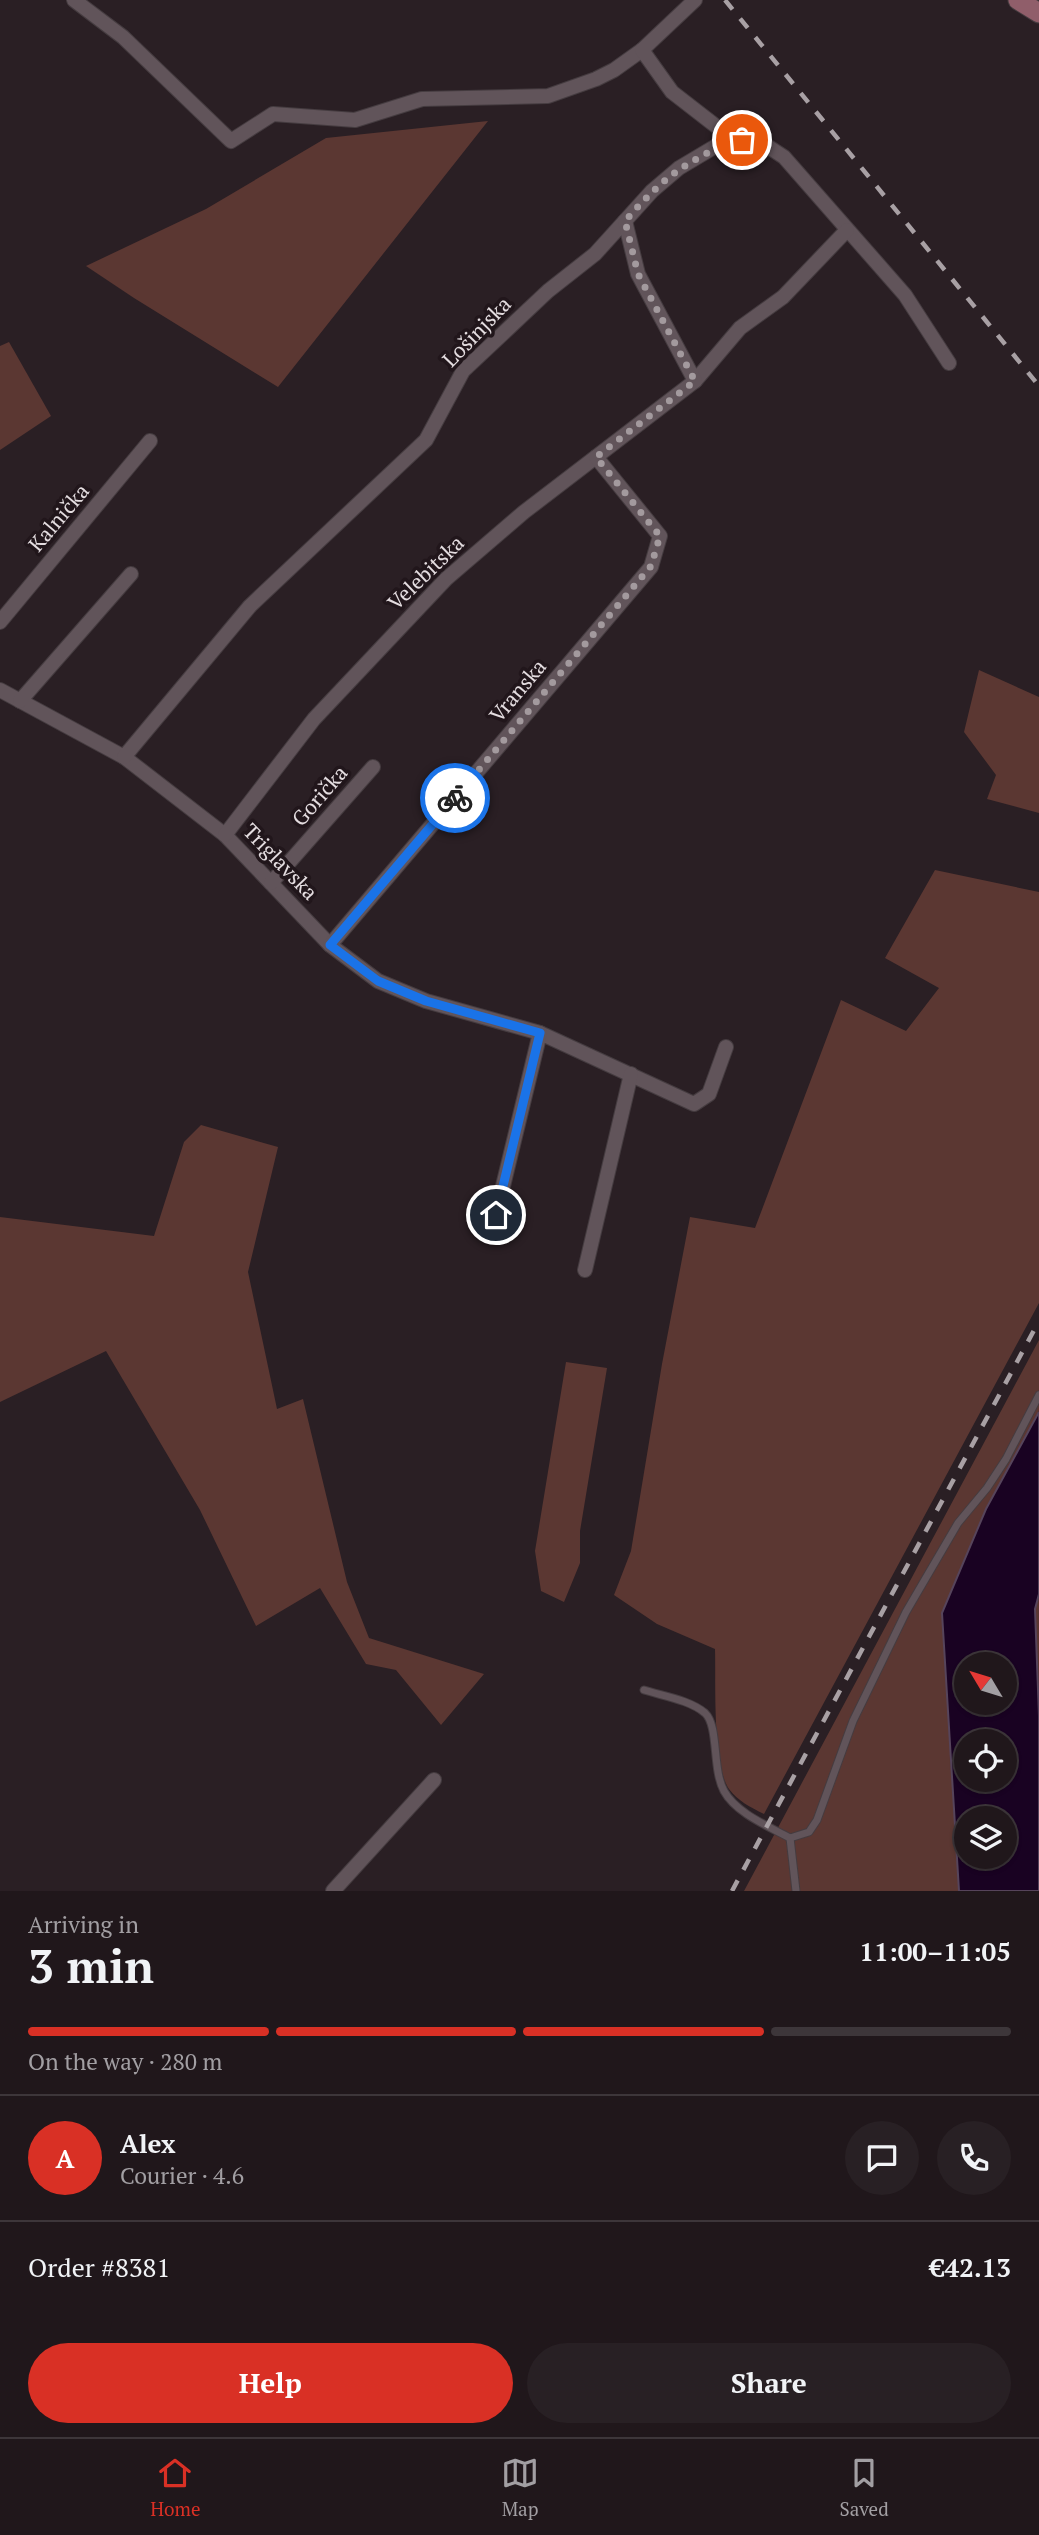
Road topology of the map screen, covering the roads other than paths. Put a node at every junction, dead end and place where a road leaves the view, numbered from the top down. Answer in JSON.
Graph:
{"nodes":[{"id":1,"x":74,"y":0,"type":"edge"},
{"id":2,"x":695,"y":0,"type":"edge"},
{"id":3,"x":1018,"y":0,"type":"edge"},
{"id":4,"x":1039,"y":13,"type":"edge"},
{"id":5,"x":642,"y":50,"type":"junction"},
{"id":6,"x":726,"y":140,"type":"junction"},
{"id":7,"x":625,"y":221,"type":"junction"},
{"id":8,"x":847,"y":230,"type":"junction"},
{"id":9,"x":949,"y":363,"type":"dead end"},
{"id":10,"x":695,"y":381,"type":"junction"},
{"id":11,"x":150,"y":441,"type":"dead end"},
{"id":12,"x":596,"y":457,"type":"junction"},
{"id":13,"x":131,"y":574,"type":"dead end"},
{"id":14,"x":0,"y":622,"type":"edge"},
{"id":15,"x":0,"y":690,"type":"edge"},
{"id":16,"x":20,"y":701,"type":"junction"},
{"id":17,"x":124,"y":757,"type":"junction"},
{"id":18,"x":373,"y":767,"type":"dead end"},
{"id":19,"x":225,"y":835,"type":"junction"},
{"id":20,"x":271,"y":883,"type":"junction"},
{"id":21,"x":330,"y":945,"type":"junction"},
{"id":22,"x":540,"y":1033,"type":"junction"},
{"id":23,"x":726,"y":1047,"type":"dead end"},
{"id":24,"x":631,"y":1074,"type":"junction"},
{"id":25,"x":496,"y":1215,"type":"dead end"},
{"id":26,"x":585,"y":1270,"type":"dead end"},
{"id":27,"x":1039,"y":1395,"type":"edge"},
{"id":28,"x":644,"y":1690,"type":"dead end"},
{"id":29,"x":434,"y":1780,"type":"dead end"},
{"id":30,"x":790,"y":1838,"type":"junction"},
{"id":31,"x":332,"y":1891,"type":"edge"},
{"id":32,"x":796,"y":1891,"type":"edge"}],
"edges":[{"from":1,"to":5,"type":"street"},
{"from":2,"to":5,"type":"street"},
{"from":3,"to":4,"type":"main road"},
{"from":5,"to":6,"type":"street"},
{"from":6,"to":7,"type":"street","name":"Lošinjska"},
{"from":6,"to":8,"type":"street"},
{"from":7,"to":10,"type":"street"},
{"from":7,"to":17,"type":"street","name":"Lošinjska"},
{"from":8,"to":9,"type":"street"},
{"from":8,"to":10,"type":"street","name":"Velebitska"},
{"from":10,"to":12,"type":"street","name":"Velebitska"},
{"from":11,"to":14,"type":"street","name":"Kalnička"},
{"from":12,"to":19,"type":"street","name":"Velebitska"},
{"from":12,"to":21,"type":"street","name":"Vranska"},
{"from":13,"to":16,"type":"street"},
{"from":15,"to":16,"type":"street","name":"Triglavska"},
{"from":16,"to":17,"type":"street","name":"Triglavska"},
{"from":17,"to":19,"type":"street","name":"Triglavska"},
{"from":18,"to":20,"type":"street","name":"Gorička"},
{"from":19,"to":20,"type":"street","name":"Triglavska"},
{"from":20,"to":21,"type":"street","name":"Triglavska"},
{"from":21,"to":22,"type":"street","name":"Triglavska"},
{"from":22,"to":24,"type":"street","name":"Triglavska"},
{"from":22,"to":25,"type":"street"},
{"from":23,"to":24,"type":"street","name":"Triglavska"},
{"from":24,"to":26,"type":"street"},
{"from":27,"to":30,"type":"lane"},
{"from":28,"to":30,"type":"lane"},
{"from":29,"to":31,"type":"street"},
{"from":30,"to":32,"type":"lane"}]}
